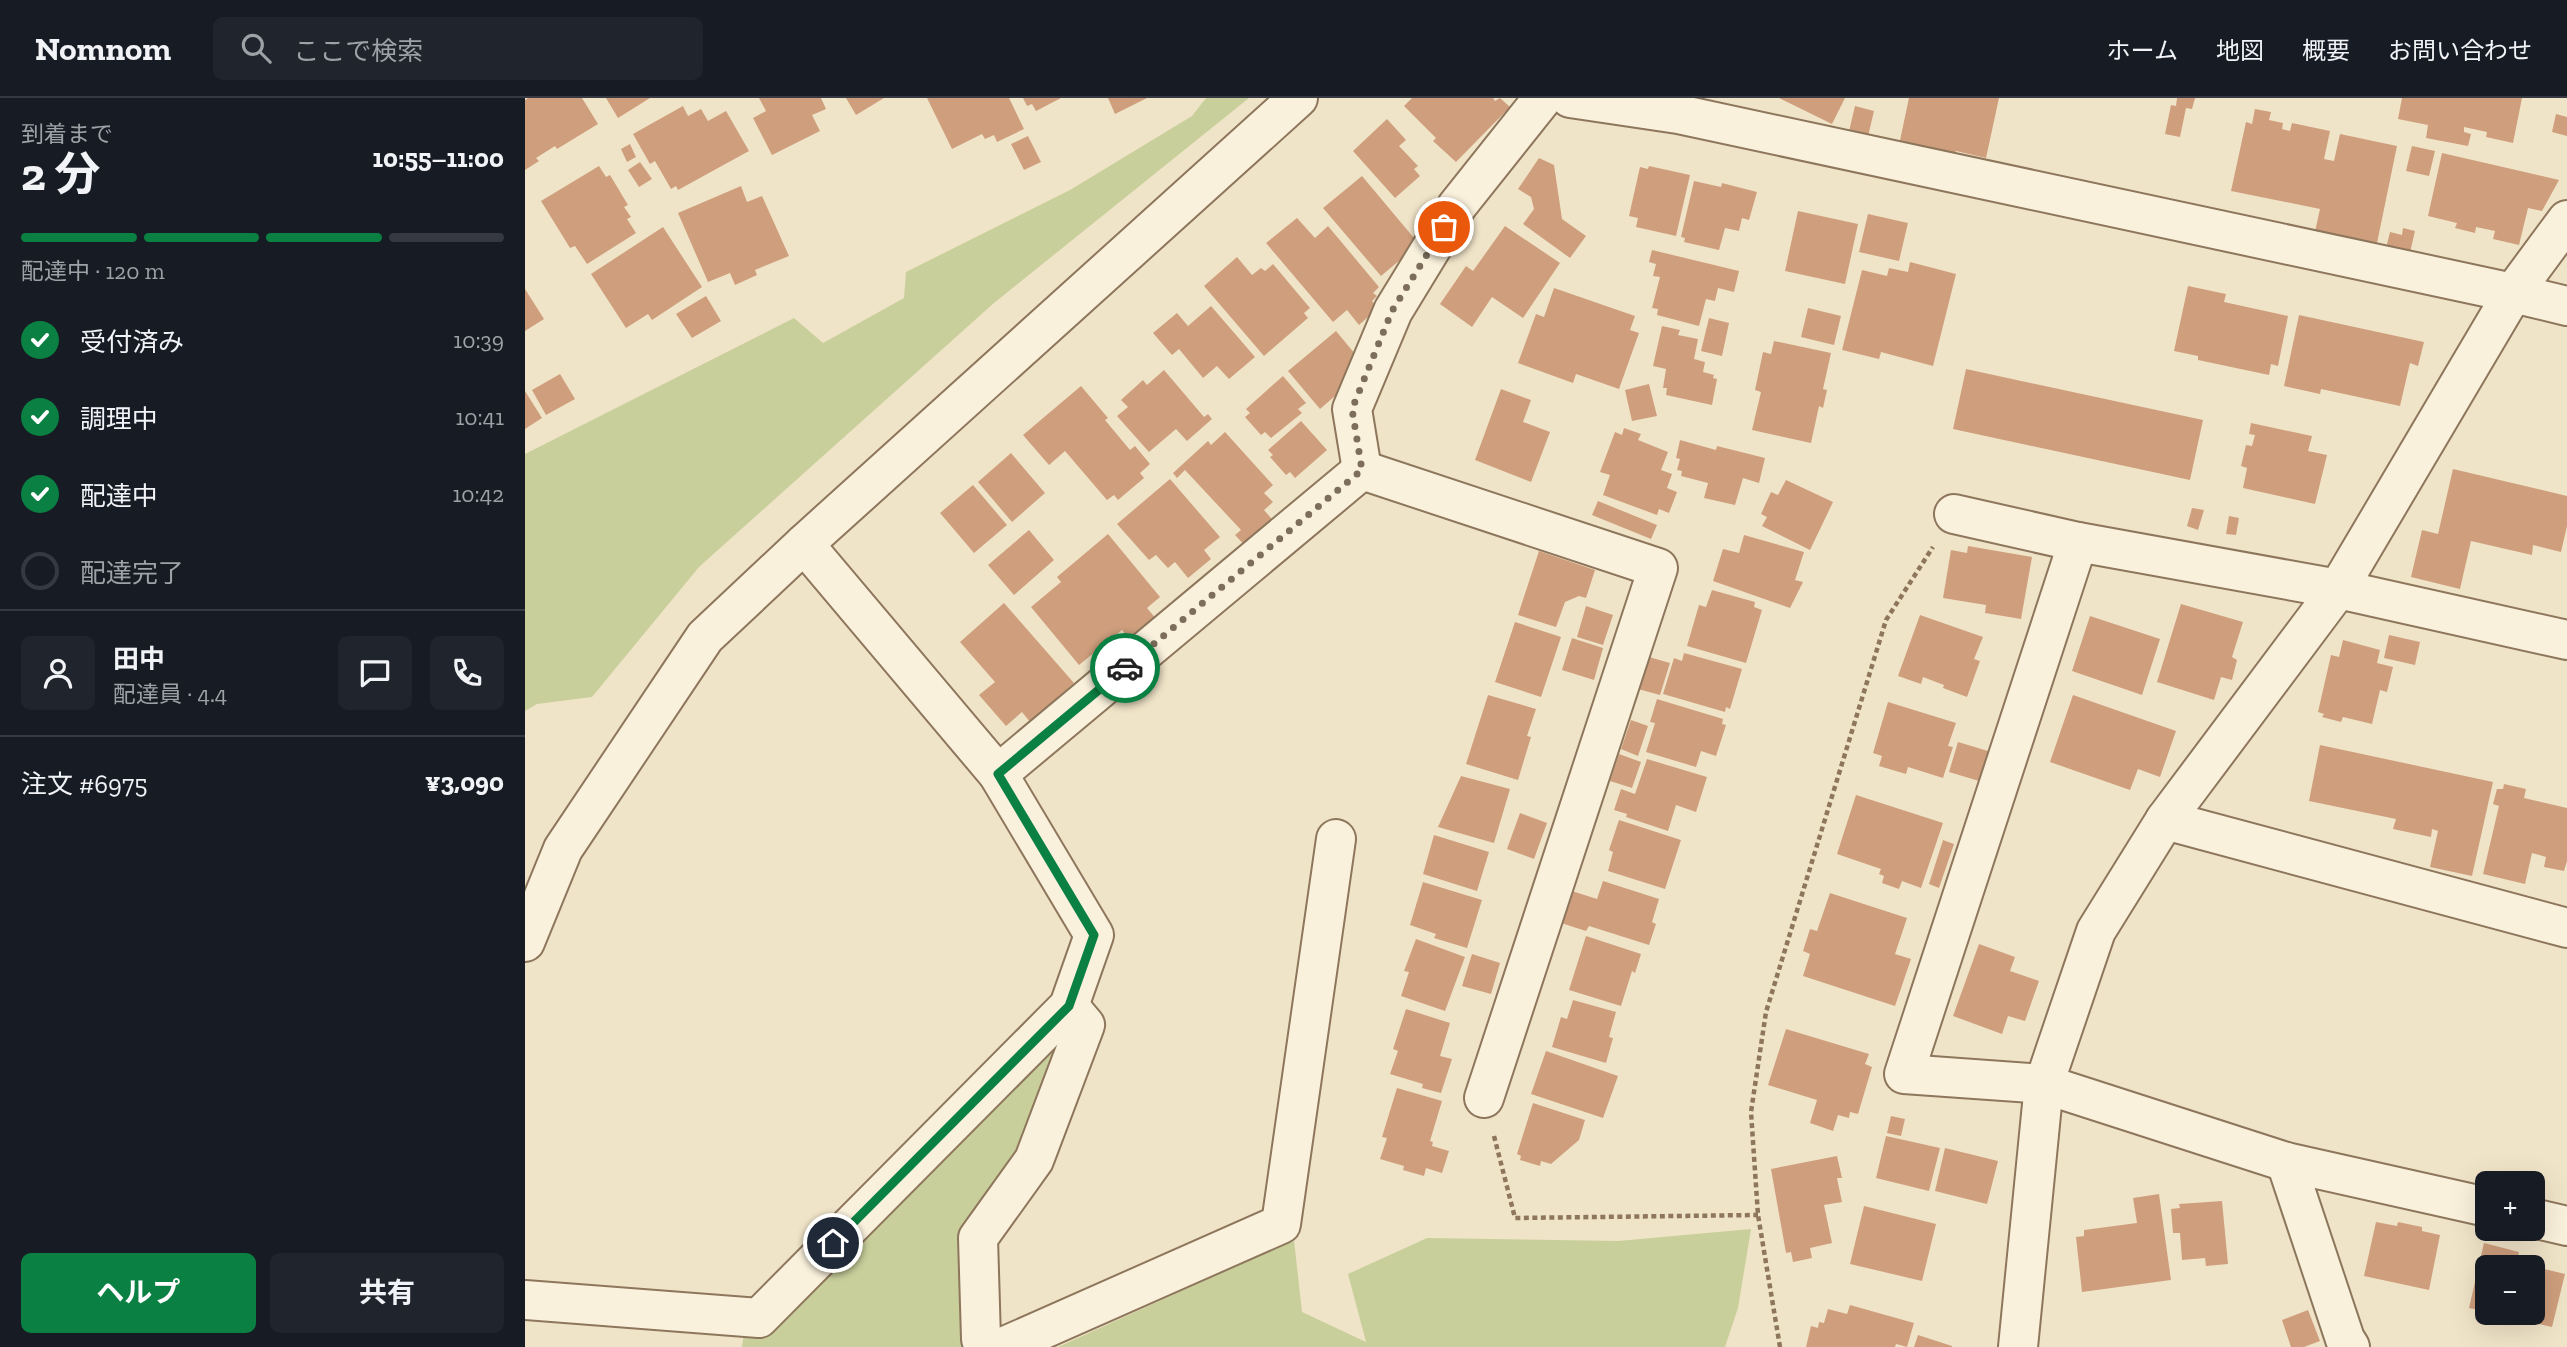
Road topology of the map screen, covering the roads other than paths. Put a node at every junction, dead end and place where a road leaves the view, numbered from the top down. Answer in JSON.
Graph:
{"nodes":[{"id":1,"x":1298,"y":98,"type":"edge"},
{"id":2,"x":1543,"y":98,"type":"edge"},
{"id":3,"x":1570,"y":98,"type":"edge"},
{"id":4,"x":2567,"y":220,"type":"edge"},
{"id":5,"x":2513,"y":293,"type":"junction"},
{"id":6,"x":2567,"y":306,"type":"edge"},
{"id":7,"x":1362,"y":470,"type":"junction"},
{"id":8,"x":1954,"y":514,"type":"road end"},
{"id":9,"x":2078,"y":542,"type":"junction"},
{"id":10,"x":804,"y":544,"type":"junction"},
{"id":11,"x":2338,"y":589,"type":"junction"},
{"id":12,"x":2567,"y":640,"type":"edge"},
{"id":13,"x":998,"y":774,"type":"junction"},
{"id":14,"x":2165,"y":820,"type":"junction"},
{"id":15,"x":1336,"y":839,"type":"dead end"},
{"id":16,"x":2567,"y":929,"type":"edge"},
{"id":17,"x":525,"y":942,"type":"edge"},
{"id":18,"x":1069,"y":1006,"type":"junction"},
{"id":19,"x":2044,"y":1084,"type":"junction"},
{"id":20,"x":1484,"y":1098,"type":"road end"},
{"id":21,"x":2286,"y":1162,"type":"junction"},
{"id":22,"x":2475,"y":1204,"type":"edge"},
{"id":23,"x":2545,"y":1221,"type":"edge"},
{"id":24,"x":2567,"y":1226,"type":"edge"},
{"id":25,"x":525,"y":1300,"type":"edge"},
{"id":26,"x":995,"y":1347,"type":"edge"},
{"id":27,"x":1003,"y":1347,"type":"edge"},
{"id":28,"x":2018,"y":1347,"type":"edge"},
{"id":29,"x":2350,"y":1347,"type":"edge"}],
"edges":[{"from":1,"to":10,"type":"street"},
{"from":2,"to":7,"type":"street"},
{"from":3,"to":5,"type":"street"},
{"from":4,"to":5,"type":"street"},
{"from":5,"to":6,"type":"street"},
{"from":5,"to":11,"type":"street"},
{"from":7,"to":13,"type":"street"},
{"from":7,"to":20,"type":"street"},
{"from":8,"to":9,"type":"street"},
{"from":9,"to":11,"type":"street"},
{"from":9,"to":19,"type":"street"},
{"from":10,"to":13,"type":"street"},
{"from":10,"to":17,"type":"street"},
{"from":11,"to":12,"type":"street"},
{"from":11,"to":14,"type":"street"},
{"from":13,"to":18,"type":"street"},
{"from":14,"to":16,"type":"street"},
{"from":14,"to":19,"type":"street"},
{"from":15,"to":27,"type":"street"},
{"from":18,"to":25,"type":"street"},
{"from":18,"to":26,"type":"street"},
{"from":19,"to":21,"type":"street"},
{"from":19,"to":28,"type":"street"},
{"from":21,"to":22,"type":"street"},
{"from":21,"to":29,"type":"street"},
{"from":23,"to":24,"type":"street"}]}
